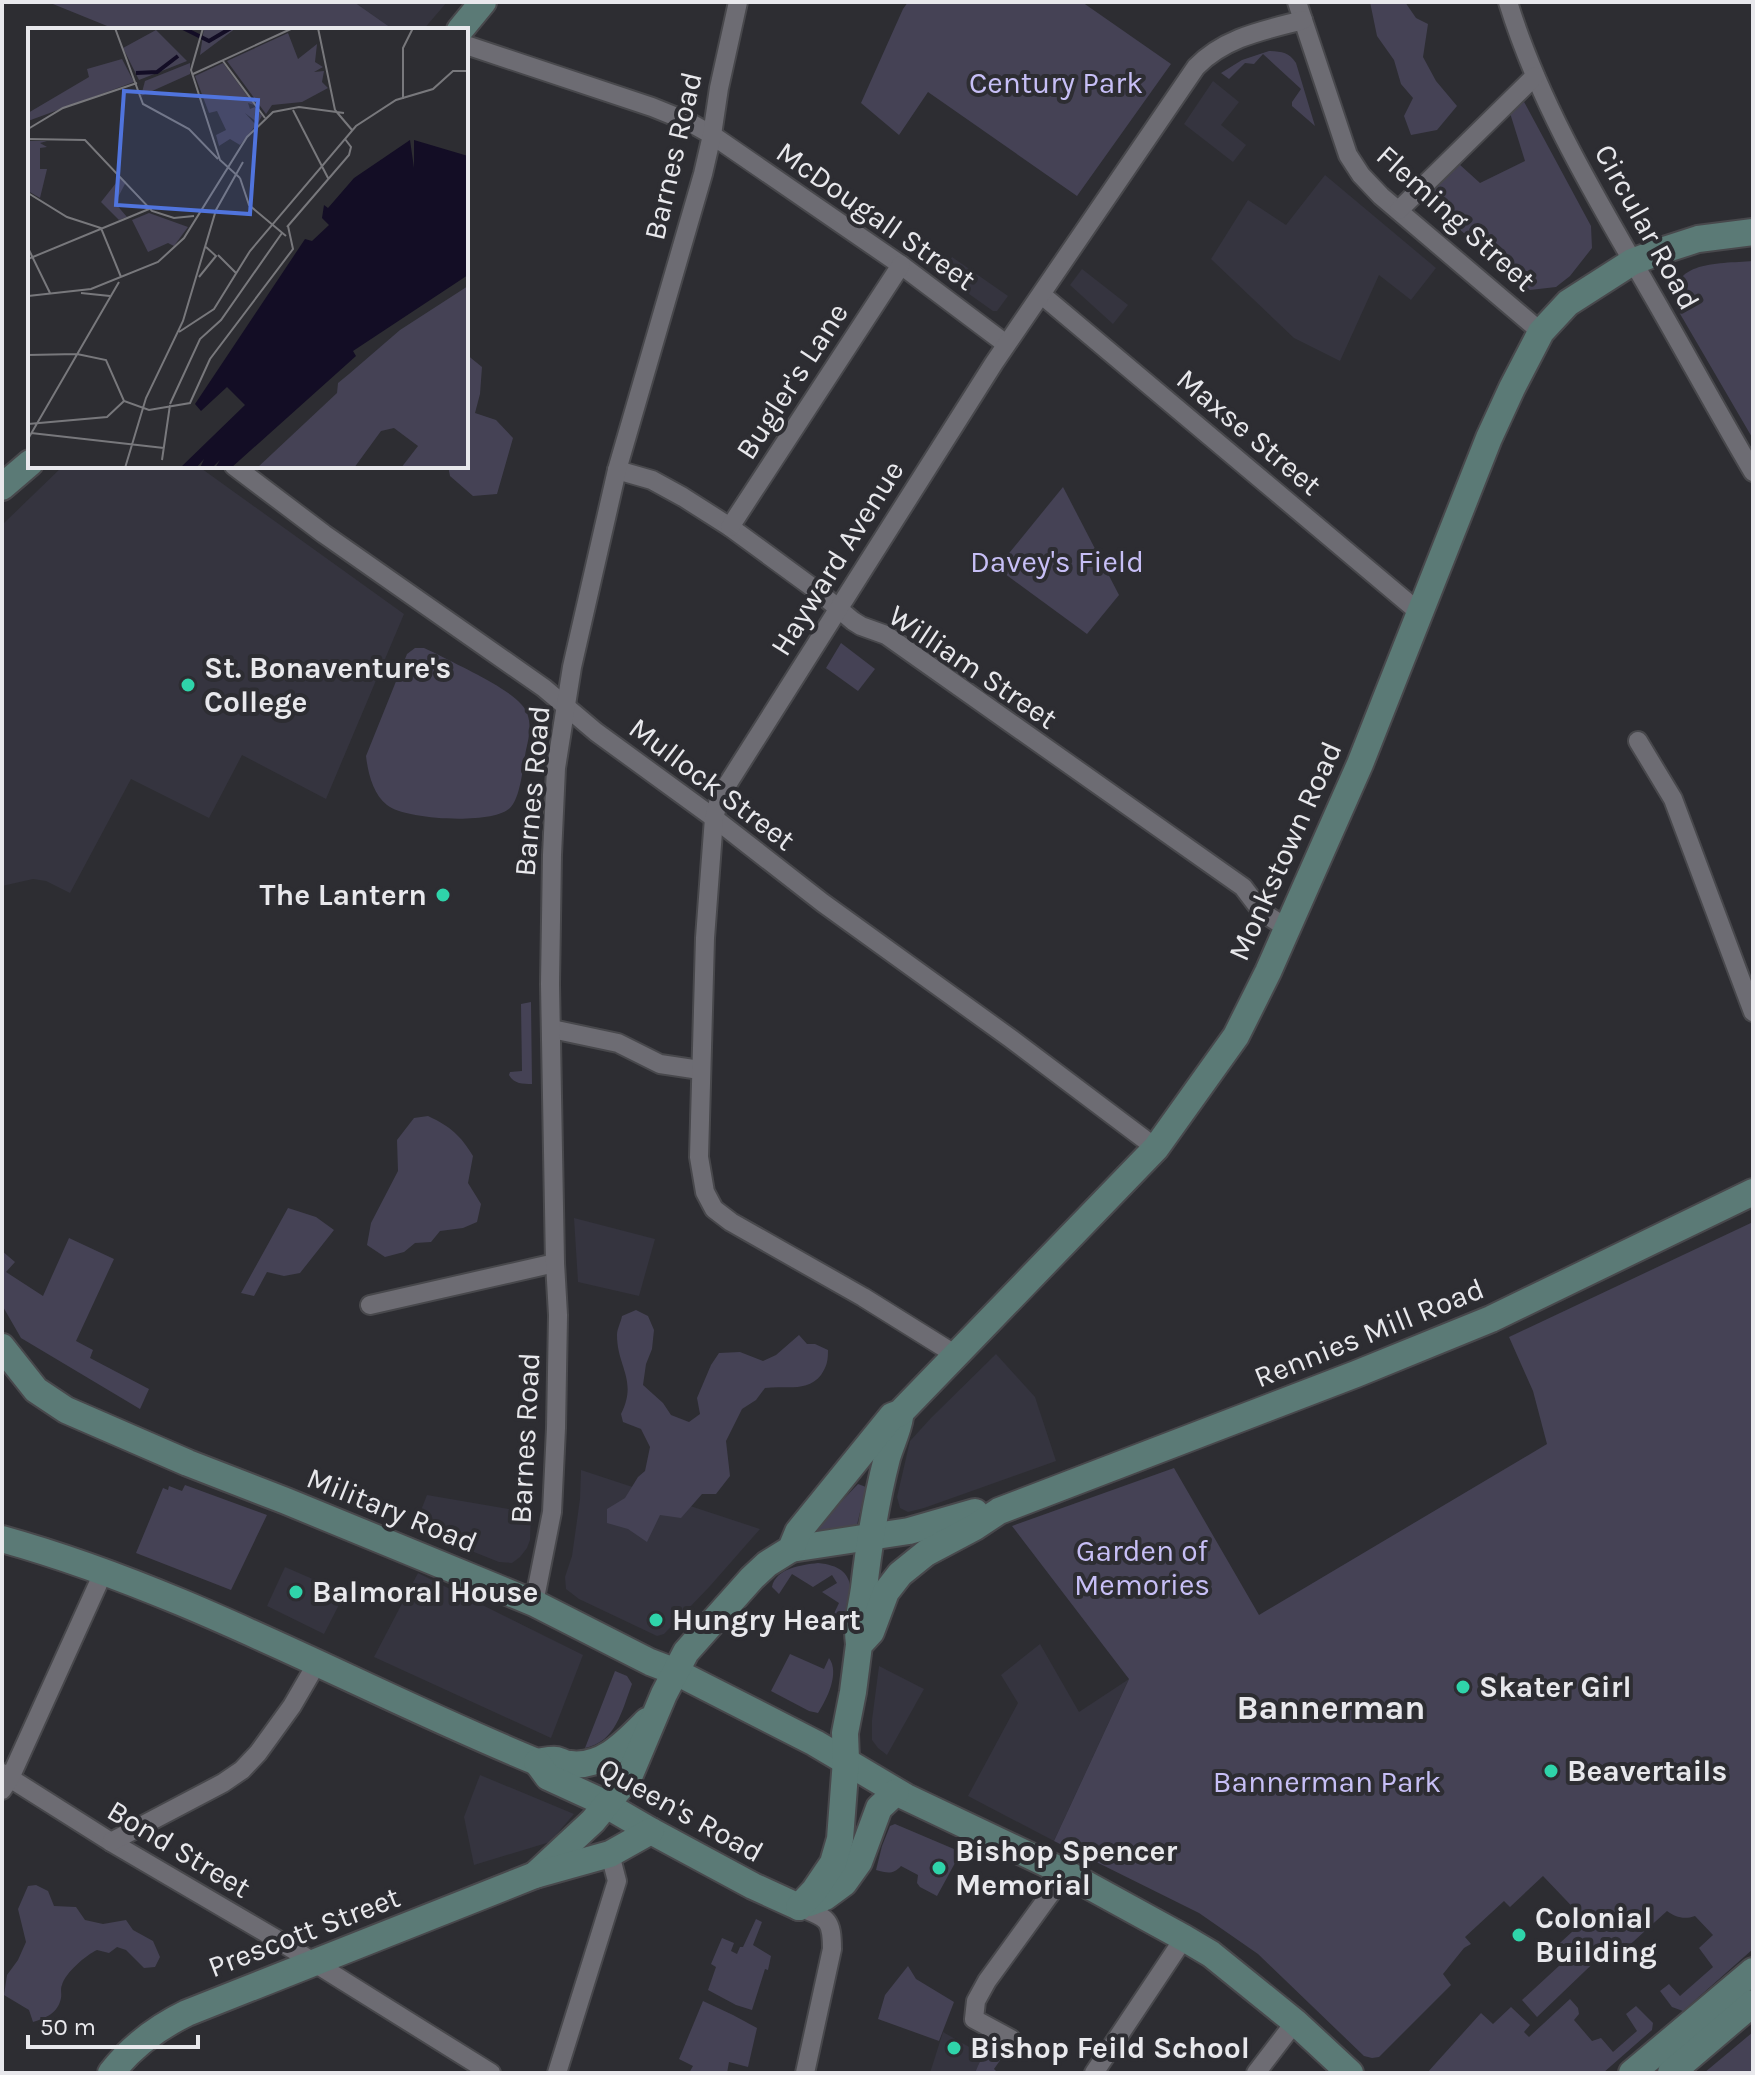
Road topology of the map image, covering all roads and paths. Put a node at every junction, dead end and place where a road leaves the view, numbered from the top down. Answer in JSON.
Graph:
{"nodes":[{"id":1,"x":483,"y":2,"type":"edge"},
{"id":2,"x":738,"y":2,"type":"edge"},
{"id":3,"x":1508,"y":2,"type":"edge"},
{"id":4,"x":1300,"y":11,"type":"edge"},
{"id":5,"x":462,"y":28,"type":"edge"},
{"id":6,"x":468,"y":46,"type":"edge"},
{"id":7,"x":1535,"y":76,"type":"junction"},
{"id":8,"x":712,"y":135,"type":"junction"},
{"id":9,"x":1399,"y":210,"type":"junction"},
{"id":10,"x":1753,"y":232,"type":"edge"},
{"id":11,"x":1632,"y":262,"type":"junction"},
{"id":12,"x":901,"y":265,"type":"junction"},
{"id":13,"x":1042,"y":295,"type":"junction"},
{"id":14,"x":1541,"y":332,"type":"junction"},
{"id":15,"x":1006,"y":344,"type":"junction"},
{"id":16,"x":28,"y":465,"type":"edge"},
{"id":17,"x":237,"y":468,"type":"edge"},
{"id":18,"x":617,"y":470,"type":"junction"},
{"id":19,"x":1753,"y":472,"type":"edge"},
{"id":20,"x":2,"y":487,"type":"edge"},
{"id":21,"x":730,"y":527,"type":"junction"},
{"id":22,"x":839,"y":609,"type":"junction"},
{"id":23,"x":1420,"y":613,"type":"junction"},
{"id":24,"x":565,"y":705,"type":"junction"},
{"id":25,"x":1638,"y":741,"type":"dead end"},
{"id":26,"x":714,"y":818,"type":"junction"},
{"id":27,"x":1287,"y":928,"type":"junction"},
{"id":28,"x":1753,"y":1012,"type":"edge"},
{"id":29,"x":552,"y":1029,"type":"junction"},
{"id":30,"x":700,"y":1070,"type":"junction"},
{"id":31,"x":1156,"y":1148,"type":"junction"},
{"id":32,"x":1753,"y":1192,"type":"edge"},
{"id":33,"x":555,"y":1263,"type":"junction"},
{"id":34,"x":370,"y":1305,"type":"dead end"},
{"id":35,"x":2,"y":1347,"type":"edge"},
{"id":36,"x":956,"y":1355,"type":"junction"},
{"id":37,"x":900,"y":1413,"type":"junction"},
{"id":38,"x":999,"y":1511,"type":"junction"},
{"id":39,"x":871,"y":1537,"type":"junction"},
{"id":40,"x":2,"y":1539,"type":"edge"},
{"id":41,"x":791,"y":1549,"type":"junction"},
{"id":42,"x":103,"y":1573,"type":"junction"},
{"id":43,"x":534,"y":1603,"type":"junction"},
{"id":44,"x":859,"y":1645,"type":"junction"},
{"id":45,"x":317,"y":1663,"type":"junction"},
{"id":46,"x":676,"y":1672,"type":"junction"},
{"id":47,"x":655,"y":1713,"type":"junction"},
{"id":48,"x":846,"y":1760,"type":"junction"},
{"id":49,"x":537,"y":1762,"type":"junction"},
{"id":50,"x":5,"y":1780,"type":"edge"},
{"id":51,"x":896,"y":1792,"type":"junction"},
{"id":52,"x":607,"y":1805,"type":"junction"},
{"id":53,"x":651,"y":1831,"type":"junction"},
{"id":54,"x":111,"y":1842,"type":"junction"},
{"id":55,"x":610,"y":1854,"type":"junction"},
{"id":56,"x":1062,"y":1871,"type":"junction"},
{"id":57,"x":535,"y":1875,"type":"junction"},
{"id":58,"x":799,"y":1907,"type":"junction"},
{"id":59,"x":1184,"y":1938,"type":"junction"},
{"id":60,"x":315,"y":1964,"type":"junction"},
{"id":61,"x":1753,"y":1971,"type":"edge"},
{"id":62,"x":1753,"y":2003,"type":"edge"},
{"id":63,"x":1295,"y":2022,"type":"junction"},
{"id":64,"x":1011,"y":2039,"type":"dead end"},
{"id":65,"x":111,"y":2073,"type":"edge"},
{"id":66,"x":491,"y":2073,"type":"edge"},
{"id":67,"x":557,"y":2073,"type":"edge"},
{"id":68,"x":805,"y":2073,"type":"edge"},
{"id":69,"x":1094,"y":2073,"type":"edge"},
{"id":70,"x":1256,"y":2073,"type":"edge"},
{"id":71,"x":1350,"y":2073,"type":"edge"},
{"id":72,"x":1632,"y":2073,"type":"edge"},
{"id":73,"x":1671,"y":2073,"type":"edge"}],
"edges":[{"from":1,"to":5,"type":"main road"},
{"from":2,"to":8,"type":"street","name":"Barnes Road"},
{"from":3,"to":7,"type":"street","name":"Circular Road"},
{"from":4,"to":9,"type":"street","name":"Fleming Street"},
{"from":4,"to":13,"type":"street","name":"Hayward Avenue"},
{"from":6,"to":8,"type":"street","name":"McDougall Street"},
{"from":7,"to":9,"type":"street"},
{"from":7,"to":11,"type":"street","name":"Circular Road"},
{"from":8,"to":12,"type":"street","name":"McDougall Street"},
{"from":8,"to":18,"type":"street","name":"Barnes Road"},
{"from":9,"to":14,"type":"street","name":"Fleming Street"},
{"from":10,"to":11,"type":"main road","name":"Monkstown Road"},
{"from":11,"to":14,"type":"main road","name":"Monkstown Road"},
{"from":11,"to":19,"type":"street","name":"Circular Road"},
{"from":12,"to":15,"type":"street","name":"McDougall Street"},
{"from":12,"to":21,"type":"street","name":"Bugler's Lane"},
{"from":13,"to":15,"type":"street","name":"Hayward Avenue"},
{"from":13,"to":23,"type":"street","name":"Maxse Street"},
{"from":14,"to":23,"type":"main road","name":"Monkstown Road"},
{"from":15,"to":22,"type":"street","name":"Hayward Avenue"},
{"from":16,"to":20,"type":"main road"},
{"from":17,"to":24,"type":"street","name":"Mullock Street"},
{"from":18,"to":21,"type":"street","name":"William Street"},
{"from":18,"to":24,"type":"street","name":"Barnes Road"},
{"from":21,"to":22,"type":"street","name":"William Street"},
{"from":22,"to":26,"type":"street","name":"Hayward Avenue"},
{"from":22,"to":27,"type":"street","name":"William Street"},
{"from":23,"to":27,"type":"main road","name":"Monkstown Road"},
{"from":24,"to":26,"type":"street","name":"Mullock Street"},
{"from":24,"to":29,"type":"street","name":"Barnes Road"},
{"from":25,"to":28,"type":"street"},
{"from":26,"to":30,"type":"street","name":"Hayward Avenue"},
{"from":26,"to":31,"type":"street","name":"Mullock Street"},
{"from":27,"to":31,"type":"main road","name":"Monkstown Road"},
{"from":29,"to":30,"type":"street"},
{"from":29,"to":33,"type":"street","name":"Barnes Road"},
{"from":30,"to":36,"type":"street","name":"Hayward Avenue"},
{"from":31,"to":36,"type":"main road","name":"Monkstown Road"},
{"from":32,"to":38,"type":"main road","name":"Rennies Mill Road"},
{"from":33,"to":34,"type":"street"},
{"from":33,"to":43,"type":"street","name":"Barnes Road"},
{"from":35,"to":43,"type":"main road","name":"Military Road"},
{"from":36,"to":37,"type":"main road","name":"Monkstown Road"},
{"from":37,"to":39,"type":"main road","name":"Monkstown Road"},
{"from":37,"to":41,"type":"main road","name":"Monkstown Road"},
{"from":38,"to":39,"type":"main road","name":"Rennies Mill Road"},
{"from":38,"to":44,"type":"main road","name":"Rennies Mill Road"},
{"from":39,"to":41,"type":"main road","name":"Rennies Mill Road"},
{"from":39,"to":44,"type":"main road","name":"Monkstown Road"},
{"from":40,"to":42,"type":"main road"},
{"from":41,"to":46,"type":"main road","name":"Monkstown Road"},
{"from":42,"to":45,"type":"main road"},
{"from":42,"to":50,"type":"street"},
{"from":43,"to":46,"type":"main road","name":"Military Road"},
{"from":44,"to":48,"type":"main road","name":"Rennies Mill Road"},
{"from":45,"to":49,"type":"main road"},
{"from":45,"to":54,"type":"street"},
{"from":46,"to":47,"type":"main road","name":"Prescott Street"},
{"from":46,"to":48,"type":"main road","name":"Military Road"},
{"from":47,"to":49,"type":"main road"},
{"from":47,"to":52,"type":"main road","name":"Prescott Street"},
{"from":48,"to":51,"type":"main road","name":"Military Road"},
{"from":48,"to":58,"type":"main road","name":"Rennies Mill Road"},
{"from":49,"to":52,"type":"main road","name":"Queen's Road"},
{"from":50,"to":54,"type":"street","name":"Bond Street"},
{"from":51,"to":56,"type":"main road","name":"Military Road"},
{"from":51,"to":58,"type":"main road"},
{"from":52,"to":53,"type":"main road","name":"Queen's Road"},
{"from":52,"to":57,"type":"main road","name":"Prescott Street"},
{"from":53,"to":55,"type":"main road","name":"Prescott Street"},
{"from":53,"to":58,"type":"main road","name":"Queen's Road"},
{"from":54,"to":60,"type":"street","name":"Bond Street"},
{"from":55,"to":57,"type":"main road","name":"Prescott Street"},
{"from":55,"to":67,"type":"street"},
{"from":56,"to":59,"type":"main road","name":"Military Road"},
{"from":56,"to":64,"type":"street"},
{"from":57,"to":60,"type":"main road","name":"Prescott Street"},
{"from":58,"to":68,"type":"street"},
{"from":59,"to":63,"type":"main road","name":"Military Road"},
{"from":59,"to":69,"type":"street"},
{"from":60,"to":65,"type":"main road","name":"Prescott Street"},
{"from":60,"to":66,"type":"street","name":"Bond Street"},
{"from":61,"to":72,"type":"main road"},
{"from":62,"to":73,"type":"main road"},
{"from":63,"to":70,"type":"street"},
{"from":63,"to":71,"type":"main road","name":"Military Road"}]}
